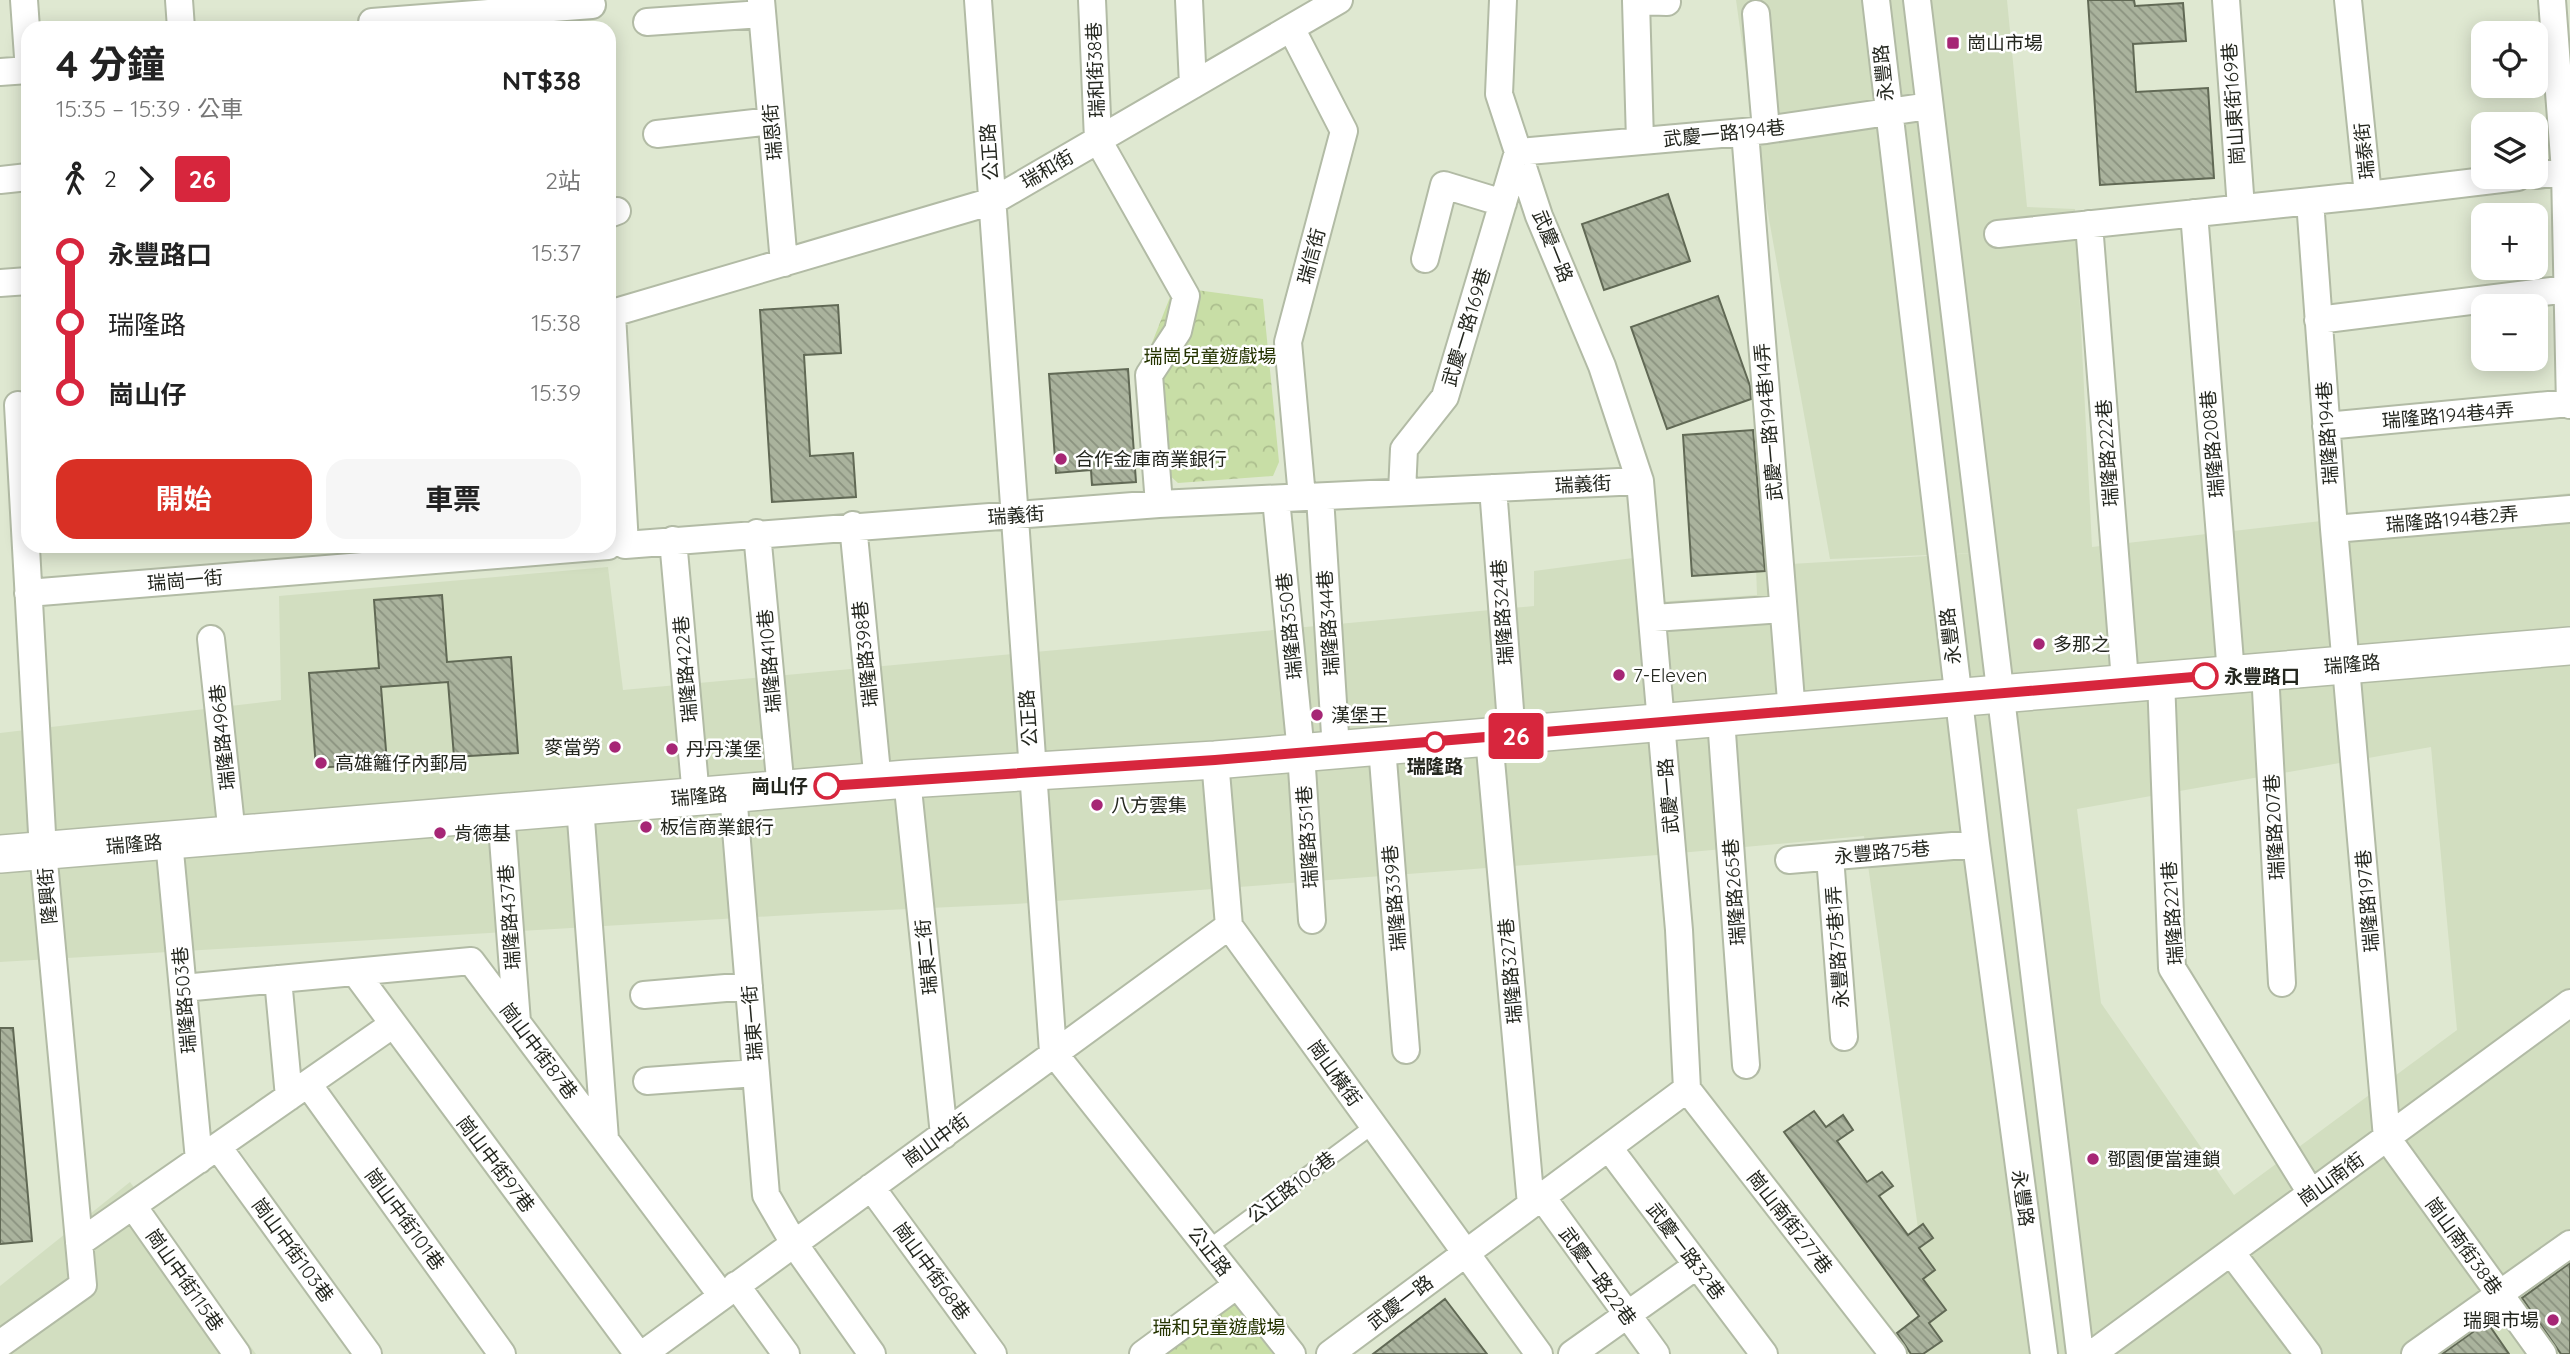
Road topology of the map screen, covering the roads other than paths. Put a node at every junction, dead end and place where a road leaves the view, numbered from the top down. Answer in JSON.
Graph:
{"nodes":[{"id":1,"x":24,"y":0,"type":"edge"},
{"id":2,"x":179,"y":0,"type":"edge"},
{"id":3,"x":978,"y":0,"type":"edge"},
{"id":4,"x":1092,"y":0,"type":"edge"},
{"id":5,"x":1189,"y":0,"type":"edge"},
{"id":6,"x":1339,"y":0,"type":"edge"},
{"id":7,"x":1503,"y":0,"type":"edge"},
{"id":8,"x":1876,"y":0,"type":"edge"},
{"id":9,"x":1917,"y":0,"type":"edge"},
{"id":10,"x":2226,"y":0,"type":"edge"},
{"id":11,"x":2348,"y":0,"type":"edge"},
{"id":12,"x":2552,"y":0,"type":"edge"},
{"id":13,"x":1667,"y":2,"type":"dead end"},
{"id":14,"x":592,"y":5,"type":"dead end"},
{"id":15,"x":761,"y":7,"type":"edge"},
{"id":16,"x":1756,"y":14,"type":"dead end"},
{"id":17,"x":372,"y":17,"type":"edge"},
{"id":18,"x":25,"y":21,"type":"edge"},
{"id":19,"x":180,"y":21,"type":"edge"},
{"id":20,"x":647,"y":22,"type":"dead end"},
{"id":21,"x":1291,"y":28,"type":"junction"},
{"id":22,"x":21,"y":70,"type":"edge"},
{"id":23,"x":0,"y":72,"type":"edge"},
{"id":24,"x":1194,"y":85,"type":"junction"},
{"id":25,"x":1929,"y":106,"type":"junction"},
{"id":26,"x":1887,"y":111,"type":"junction"},
{"id":27,"x":771,"y":121,"type":"junction"},
{"id":28,"x":1755,"y":131,"type":"junction"},
{"id":29,"x":657,"y":134,"type":"dead end"},
{"id":30,"x":1098,"y":140,"type":"junction"},
{"id":31,"x":1640,"y":141,"type":"junction"},
{"id":32,"x":1518,"y":152,"type":"junction"},
{"id":33,"x":2567,"y":171,"type":"edge"},
{"id":34,"x":2548,"y":173,"type":"edge"},
{"id":35,"x":21,"y":178,"type":"edge"},
{"id":36,"x":0,"y":180,"type":"edge"},
{"id":37,"x":2471,"y":183,"type":"edge"},
{"id":38,"x":2368,"y":195,"type":"junction"},
{"id":39,"x":993,"y":201,"type":"junction"},
{"id":40,"x":2310,"y":201,"type":"junction"},
{"id":41,"x":1503,"y":203,"type":"junction"},
{"id":42,"x":2241,"y":208,"type":"junction"},
{"id":43,"x":2194,"y":214,"type":"junction"},
{"id":44,"x":2089,"y":224,"type":"junction"},
{"id":45,"x":1998,"y":234,"type":"dead end"},
{"id":46,"x":1424,"y":259,"type":"dead end"},
{"id":47,"x":784,"y":263,"type":"junction"},
{"id":48,"x":21,"y":282,"type":"edge"},
{"id":49,"x":0,"y":283,"type":"edge"},
{"id":50,"x":2568,"y":289,"type":"junction"},
{"id":51,"x":616,"y":312,"type":"edge"},
{"id":52,"x":2318,"y":320,"type":"junction"},
{"id":53,"x":2570,"y":404,"type":"edge"},
{"id":54,"x":16,"y":405,"type":"edge"},
{"id":55,"x":2326,"y":426,"type":"junction"},
{"id":56,"x":1640,"y":481,"type":"junction"},
{"id":57,"x":1493,"y":488,"type":"junction"},
{"id":58,"x":1402,"y":492,"type":"junction"},
{"id":59,"x":1300,"y":497,"type":"junction"},
{"id":60,"x":1159,"y":504,"type":"junction"},
{"id":61,"x":2570,"y":509,"type":"edge"},
{"id":62,"x":1014,"y":515,"type":"junction"},
{"id":63,"x":17,"y":521,"type":"edge"},
{"id":64,"x":853,"y":525,"type":"junction"},
{"id":65,"x":2334,"y":530,"type":"junction"},
{"id":66,"x":757,"y":533,"type":"junction"},
{"id":67,"x":674,"y":540,"type":"junction"},
{"id":68,"x":616,"y":546,"type":"edge"},
{"id":69,"x":21,"y":547,"type":"edge"},
{"id":70,"x":22,"y":553,"type":"edge"},
{"id":71,"x":427,"y":553,"type":"edge"},
{"id":72,"x":341,"y":557,"type":"edge"},
{"id":73,"x":28,"y":593,"type":"junction"},
{"id":74,"x":1783,"y":609,"type":"junction"},
{"id":75,"x":1654,"y":618,"type":"junction"},
{"id":76,"x":211,"y":639,"type":"dead end"},
{"id":77,"x":2570,"y":646,"type":"edge"},
{"id":78,"x":2348,"y":665,"type":"junction"},
{"id":79,"x":2248,"y":673,"type":"junction"},
{"id":80,"x":2161,"y":679,"type":"junction"},
{"id":81,"x":2125,"y":681,"type":"junction"},
{"id":82,"x":1998,"y":692,"type":"junction"},
{"id":83,"x":1958,"y":696,"type":"junction"},
{"id":84,"x":1792,"y":713,"type":"junction"},
{"id":85,"x":1721,"y":719,"type":"junction"},
{"id":86,"x":1662,"y":724,"type":"junction"},
{"id":87,"x":1500,"y":737,"type":"junction"},
{"id":88,"x":1382,"y":747,"type":"junction"},
{"id":89,"x":1319,"y":752,"type":"junction"},
{"id":90,"x":1215,"y":760,"type":"junction"},
{"id":91,"x":1032,"y":774,"type":"junction"},
{"id":92,"x":893,"y":781,"type":"junction"},
{"id":93,"x":781,"y":790,"type":"junction"},
{"id":94,"x":733,"y":793,"type":"junction"},
{"id":95,"x":696,"y":797,"type":"junction"},
{"id":96,"x":580,"y":806,"type":"junction"},
{"id":97,"x":501,"y":813,"type":"junction"},
{"id":98,"x":232,"y":835,"type":"junction"},
{"id":99,"x":169,"y":841,"type":"junction"},
{"id":100,"x":1976,"y":844,"type":"junction"},
{"id":101,"x":43,"y":851,"type":"junction"},
{"id":102,"x":0,"y":854,"type":"edge"},
{"id":103,"x":1830,"y":857,"type":"junction"},
{"id":104,"x":1789,"y":860,"type":"dead end"},
{"id":105,"x":1312,"y":920,"type":"dead end"},
{"id":106,"x":1229,"y":926,"type":"junction"},
{"id":107,"x":355,"y":972,"type":"junction"},
{"id":108,"x":278,"y":979,"type":"junction"},
{"id":109,"x":2282,"y":984,"type":"dead end"},
{"id":110,"x":749,"y":986,"type":"junction"},
{"id":111,"x":183,"y":988,"type":"junction"},
{"id":112,"x":644,"y":995,"type":"dead end"},
{"id":113,"x":2570,"y":1003,"type":"edge"},
{"id":114,"x":517,"y":1022,"type":"junction"},
{"id":115,"x":392,"y":1025,"type":"junction"},
{"id":116,"x":1844,"y":1037,"type":"dead end"},
{"id":117,"x":1406,"y":1050,"type":"dead end"},
{"id":118,"x":1053,"y":1052,"type":"junction"},
{"id":119,"x":1746,"y":1065,"type":"dead end"},
{"id":120,"x":756,"y":1073,"type":"junction"},
{"id":121,"x":647,"y":1080,"type":"dead end"},
{"id":122,"x":1687,"y":1089,"type":"junction"},
{"id":123,"x":298,"y":1090,"type":"junction"},
{"id":124,"x":1373,"y":1126,"type":"junction"},
{"id":125,"x":944,"y":1135,"type":"junction"},
{"id":126,"x":2387,"y":1138,"type":"junction"},
{"id":127,"x":605,"y":1139,"type":"junction"},
{"id":128,"x":1609,"y":1148,"type":"junction"},
{"id":129,"x":208,"y":1153,"type":"junction"},
{"id":130,"x":871,"y":1187,"type":"junction"},
{"id":131,"x":2311,"y":1193,"type":"junction"},
{"id":132,"x":1536,"y":1201,"type":"junction"},
{"id":133,"x":133,"y":1206,"type":"junction"},
{"id":134,"x":79,"y":1243,"type":"junction"},
{"id":135,"x":2570,"y":1244,"type":"edge"},
{"id":136,"x":795,"y":1245,"type":"junction"},
{"id":137,"x":1208,"y":1248,"type":"junction"},
{"id":138,"x":2231,"y":1252,"type":"junction"},
{"id":139,"x":1465,"y":1254,"type":"junction"},
{"id":140,"x":1696,"y":1266,"type":"junction"},
{"id":141,"x":1237,"y":1285,"type":"junction"},
{"id":142,"x":729,"y":1291,"type":"junction"},
{"id":143,"x":2499,"y":1294,"type":"junction"},
{"id":144,"x":1626,"y":1316,"type":"junction"},
{"id":145,"x":3,"y":1337,"type":"edge"},
{"id":146,"x":653,"y":1351,"type":"edge"},
{"id":147,"x":237,"y":1354,"type":"edge"},
{"id":148,"x":368,"y":1354,"type":"edge"},
{"id":149,"x":502,"y":1354,"type":"edge"},
{"id":150,"x":786,"y":1354,"type":"edge"},
{"id":151,"x":872,"y":1354,"type":"edge"},
{"id":152,"x":993,"y":1354,"type":"edge"},
{"id":153,"x":1143,"y":1354,"type":"edge"},
{"id":154,"x":1292,"y":1354,"type":"edge"},
{"id":155,"x":1330,"y":1354,"type":"edge"},
{"id":156,"x":1539,"y":1354,"type":"edge"},
{"id":157,"x":1572,"y":1354,"type":"edge"},
{"id":158,"x":1656,"y":1354,"type":"edge"},
{"id":159,"x":1765,"y":1354,"type":"edge"},
{"id":160,"x":1893,"y":1354,"type":"edge"},
{"id":161,"x":2044,"y":1354,"type":"edge"},
{"id":162,"x":2080,"y":1354,"type":"edge"},
{"id":163,"x":2092,"y":1354,"type":"edge"},
{"id":164,"x":2308,"y":1354,"type":"edge"},
{"id":165,"x":2416,"y":1354,"type":"edge"},
{"id":166,"x":2543,"y":1354,"type":"edge"}],
"edges":[{"from":1,"to":18,"type":"street"},
{"from":2,"to":19,"type":"street"},
{"from":3,"to":39,"type":"street","name":"公正路"},
{"from":4,"to":30,"type":"street","name":"瑞和街38巷"},
{"from":5,"to":24,"type":"street"},
{"from":6,"to":21,"type":"street","name":"瑞和街"},
{"from":7,"to":32,"type":"street","name":"武慶一路"},
{"from":8,"to":26,"type":"street","name":"永豐路"},
{"from":9,"to":25,"type":"street","name":"永豐路"},
{"from":10,"to":42,"type":"street","name":"崗山東街169巷"},
{"from":11,"to":38,"type":"street","name":"瑞泰街"},
{"from":12,"to":33,"type":"street"},
{"from":13,"to":31,"type":"street"},
{"from":14,"to":17,"type":"street"},
{"from":15,"to":20,"type":"street"},
{"from":15,"to":27,"type":"street","name":"瑞恩街"},
{"from":16,"to":28,"type":"street","name":"武慶一路194巷14弄"},
{"from":21,"to":24,"type":"street","name":"瑞和街"},
{"from":21,"to":59,"type":"street","name":"瑞信街"},
{"from":22,"to":23,"type":"street"},
{"from":24,"to":30,"type":"street","name":"瑞和街"},
{"from":25,"to":26,"type":"street","name":"武慶一路194巷"},
{"from":25,"to":82,"type":"street","name":"永豐路"},
{"from":26,"to":28,"type":"street","name":"武慶一路194巷"},
{"from":26,"to":83,"type":"street","name":"永豐路"},
{"from":27,"to":29,"type":"street"},
{"from":27,"to":47,"type":"street","name":"瑞恩街"},
{"from":28,"to":31,"type":"street","name":"武慶一路194巷"},
{"from":28,"to":74,"type":"street","name":"武慶一路194巷14弄"},
{"from":30,"to":39,"type":"street","name":"瑞和街"},
{"from":30,"to":60,"type":"street"},
{"from":31,"to":32,"type":"street","name":"武慶一路194巷"},
{"from":32,"to":41,"type":"street","name":"武慶一路169巷"},
{"from":32,"to":56,"type":"street","name":"武慶一路"},
{"from":33,"to":34,"type":"street"},
{"from":33,"to":50,"type":"street"},
{"from":35,"to":36,"type":"street"},
{"from":37,"to":38,"type":"street","name":"瑞泰街"},
{"from":38,"to":40,"type":"street"},
{"from":39,"to":47,"type":"street","name":"瑞和街"},
{"from":39,"to":62,"type":"street","name":"公正路"},
{"from":40,"to":42,"type":"street"},
{"from":40,"to":52,"type":"street","name":"瑞隆路194巷"},
{"from":41,"to":46,"type":"street"},
{"from":41,"to":58,"type":"street","name":"武慶一路169巷"},
{"from":42,"to":43,"type":"street"},
{"from":43,"to":44,"type":"street"},
{"from":43,"to":79,"type":"street","name":"瑞隆路208巷"},
{"from":44,"to":45,"type":"street"},
{"from":44,"to":81,"type":"street","name":"瑞隆路222巷"},
{"from":47,"to":51,"type":"street","name":"瑞和街"},
{"from":48,"to":49,"type":"street"},
{"from":50,"to":52,"type":"street"},
{"from":50,"to":53,"type":"street"},
{"from":52,"to":55,"type":"street","name":"瑞隆路194巷"},
{"from":53,"to":55,"type":"street","name":"瑞隆路194巷4弄"},
{"from":54,"to":63,"type":"street","name":"隆興街"},
{"from":55,"to":65,"type":"street","name":"瑞隆路194巷"},
{"from":56,"to":57,"type":"street","name":"瑞義街"},
{"from":56,"to":75,"type":"street","name":"武慶一路"},
{"from":57,"to":58,"type":"street","name":"瑞義街"},
{"from":57,"to":87,"type":"street","name":"瑞隆路324巷"},
{"from":58,"to":59,"type":"street","name":"瑞義街"},
{"from":59,"to":60,"type":"street","name":"瑞義街"},
{"from":59,"to":89,"type":"street","name":"瑞隆路350巷"},
{"from":59,"to":89,"type":"street","name":"瑞隆路344巷"},
{"from":60,"to":62,"type":"street","name":"瑞義街"},
{"from":61,"to":65,"type":"street","name":"瑞隆路194巷2弄"},
{"from":62,"to":64,"type":"street","name":"瑞義街"},
{"from":62,"to":91,"type":"street","name":"公正路"},
{"from":63,"to":69,"type":"street","name":"隆興街"},
{"from":64,"to":66,"type":"street","name":"瑞義街"},
{"from":64,"to":92,"type":"street","name":"瑞隆路398巷"},
{"from":65,"to":78,"type":"street","name":"瑞隆路194巷"},
{"from":66,"to":67,"type":"street","name":"瑞義街"},
{"from":66,"to":93,"type":"street","name":"瑞隆路410巷"},
{"from":67,"to":68,"type":"street","name":"瑞義街"},
{"from":67,"to":95,"type":"street","name":"瑞隆路422巷"},
{"from":70,"to":73,"type":"street","name":"隆興街"},
{"from":71,"to":72,"type":"street","name":"瑞崗一街"},
{"from":72,"to":73,"type":"street","name":"瑞崗一街"},
{"from":73,"to":101,"type":"street","name":"隆興街"},
{"from":74,"to":75,"type":"street"},
{"from":74,"to":84,"type":"street","name":"武慶一路194巷14弄"},
{"from":75,"to":86,"type":"street","name":"武慶一路"},
{"from":76,"to":98,"type":"street","name":"瑞隆路496巷"},
{"from":77,"to":78,"type":"street","name":"瑞隆路"},
{"from":78,"to":79,"type":"street","name":"瑞隆路"},
{"from":78,"to":126,"type":"street","name":"瑞隆路197巷"},
{"from":79,"to":80,"type":"street","name":"瑞隆路"},
{"from":79,"to":109,"type":"street","name":"瑞隆路207巷"},
{"from":80,"to":81,"type":"street","name":"瑞隆路"},
{"from":80,"to":131,"type":"street","name":"瑞隆路221巷"},
{"from":81,"to":82,"type":"street","name":"瑞隆路"},
{"from":82,"to":83,"type":"street","name":"瑞隆路"},
{"from":82,"to":162,"type":"street","name":"永豐路"},
{"from":83,"to":84,"type":"street","name":"瑞隆路"},
{"from":83,"to":100,"type":"street","name":"永豐路"},
{"from":84,"to":85,"type":"street","name":"瑞隆路"},
{"from":85,"to":86,"type":"street","name":"瑞隆路"},
{"from":85,"to":119,"type":"street","name":"瑞隆路265巷"},
{"from":86,"to":87,"type":"street","name":"瑞隆路"},
{"from":86,"to":122,"type":"street","name":"武慶一路"},
{"from":87,"to":88,"type":"street","name":"瑞隆路"},
{"from":87,"to":132,"type":"street","name":"瑞隆路327巷"},
{"from":88,"to":89,"type":"street","name":"瑞隆路"},
{"from":88,"to":117,"type":"street","name":"瑞隆路339巷"},
{"from":89,"to":90,"type":"street","name":"瑞隆路"},
{"from":89,"to":105,"type":"street","name":"瑞隆路351巷"},
{"from":90,"to":91,"type":"street","name":"瑞隆路"},
{"from":90,"to":106,"type":"street"},
{"from":91,"to":92,"type":"street","name":"瑞隆路"},
{"from":91,"to":118,"type":"street","name":"公正路"},
{"from":92,"to":93,"type":"street","name":"瑞隆路"},
{"from":92,"to":125,"type":"street","name":"瑞東二街"},
{"from":93,"to":94,"type":"street","name":"瑞隆路"},
{"from":94,"to":95,"type":"street","name":"瑞隆路"},
{"from":94,"to":110,"type":"street","name":"瑞東一街"},
{"from":95,"to":96,"type":"street","name":"瑞隆路"},
{"from":96,"to":97,"type":"street","name":"瑞隆路"},
{"from":96,"to":127,"type":"street"},
{"from":97,"to":98,"type":"street","name":"瑞隆路"},
{"from":97,"to":114,"type":"street","name":"瑞隆路437巷"},
{"from":98,"to":99,"type":"street","name":"瑞隆路"},
{"from":99,"to":101,"type":"street","name":"瑞隆路"},
{"from":99,"to":111,"type":"street","name":"瑞隆路503巷"},
{"from":100,"to":103,"type":"street","name":"永豐路75巷"},
{"from":100,"to":161,"type":"street","name":"永豐路"},
{"from":101,"to":102,"type":"street","name":"瑞隆路"},
{"from":101,"to":134,"type":"street","name":"隆興街"},
{"from":103,"to":104,"type":"street","name":"永豐路75巷"},
{"from":103,"to":116,"type":"street","name":"永豐路75巷1弄"},
{"from":106,"to":118,"type":"street","name":"崗山中街"},
{"from":106,"to":124,"type":"street","name":"崗山橫街"},
{"from":107,"to":108,"type":"street","name":"崗山中街87巷"},
{"from":107,"to":114,"type":"street","name":"崗山中街87巷"},
{"from":107,"to":115,"type":"street","name":"崗山中街97巷"},
{"from":108,"to":111,"type":"street","name":"崗山中街87巷"},
{"from":108,"to":123,"type":"street"},
{"from":110,"to":112,"type":"street"},
{"from":110,"to":120,"type":"street","name":"瑞東一街"},
{"from":111,"to":129,"type":"street","name":"瑞隆路503巷"},
{"from":113,"to":126,"type":"street","name":"崗山南街"},
{"from":114,"to":127,"type":"street","name":"崗山中街87巷"},
{"from":115,"to":123,"type":"street"},
{"from":115,"to":146,"type":"street","name":"崗山中街97巷"},
{"from":118,"to":125,"type":"street","name":"崗山中街"},
{"from":118,"to":137,"type":"street","name":"公正路"},
{"from":120,"to":121,"type":"street"},
{"from":120,"to":136,"type":"street","name":"瑞東一街"},
{"from":122,"to":128,"type":"street","name":"武慶一路"},
{"from":122,"to":160,"type":"street","name":"崗山南街277巷"},
{"from":123,"to":129,"type":"street"},
{"from":123,"to":149,"type":"street","name":"崗山中街101巷"},
{"from":124,"to":137,"type":"lane","name":"公正路106巷"},
{"from":124,"to":139,"type":"street","name":"崗山橫街"},
{"from":125,"to":130,"type":"street","name":"崗山中街"},
{"from":126,"to":131,"type":"street","name":"崗山南街"},
{"from":126,"to":143,"type":"street","name":"崗山南街38巷"},
{"from":127,"to":142,"type":"street","name":"崗山中街87巷"},
{"from":128,"to":132,"type":"street","name":"武慶一路"},
{"from":128,"to":140,"type":"street","name":"武慶一路32巷"},
{"from":129,"to":133,"type":"street"},
{"from":129,"to":148,"type":"street","name":"崗山中街103巷"},
{"from":130,"to":136,"type":"street","name":"崗山中街"},
{"from":130,"to":152,"type":"street","name":"崗山中街68巷"},
{"from":131,"to":138,"type":"street","name":"崗山南街"},
{"from":132,"to":139,"type":"street","name":"武慶一路"},
{"from":132,"to":144,"type":"street","name":"武慶一路22巷"},
{"from":133,"to":134,"type":"street"},
{"from":133,"to":147,"type":"street","name":"崗山中街115巷"},
{"from":134,"to":145,"type":"street","name":"隆興街"},
{"from":135,"to":143,"type":"street"},
{"from":136,"to":142,"type":"street","name":"崗山中街"},
{"from":136,"to":151,"type":"street","name":"瑞東一街"},
{"from":137,"to":141,"type":"street","name":"公正路"},
{"from":138,"to":163,"type":"street","name":"崗山南街"},
{"from":138,"to":164,"type":"street"},
{"from":139,"to":155,"type":"street","name":"武慶一路"},
{"from":139,"to":156,"type":"street","name":"崗山橫街"},
{"from":140,"to":144,"type":"street"},
{"from":140,"to":159,"type":"street","name":"武慶一路32巷"},
{"from":141,"to":153,"type":"street"},
{"from":141,"to":154,"type":"street","name":"公正路"},
{"from":142,"to":146,"type":"street","name":"崗山中街"},
{"from":142,"to":150,"type":"street","name":"崗山中街87巷"},
{"from":143,"to":165,"type":"street"},
{"from":143,"to":166,"type":"street","name":"崗山南街38巷"},
{"from":144,"to":157,"type":"street"},
{"from":144,"to":158,"type":"street","name":"武慶一路22巷"}]}
